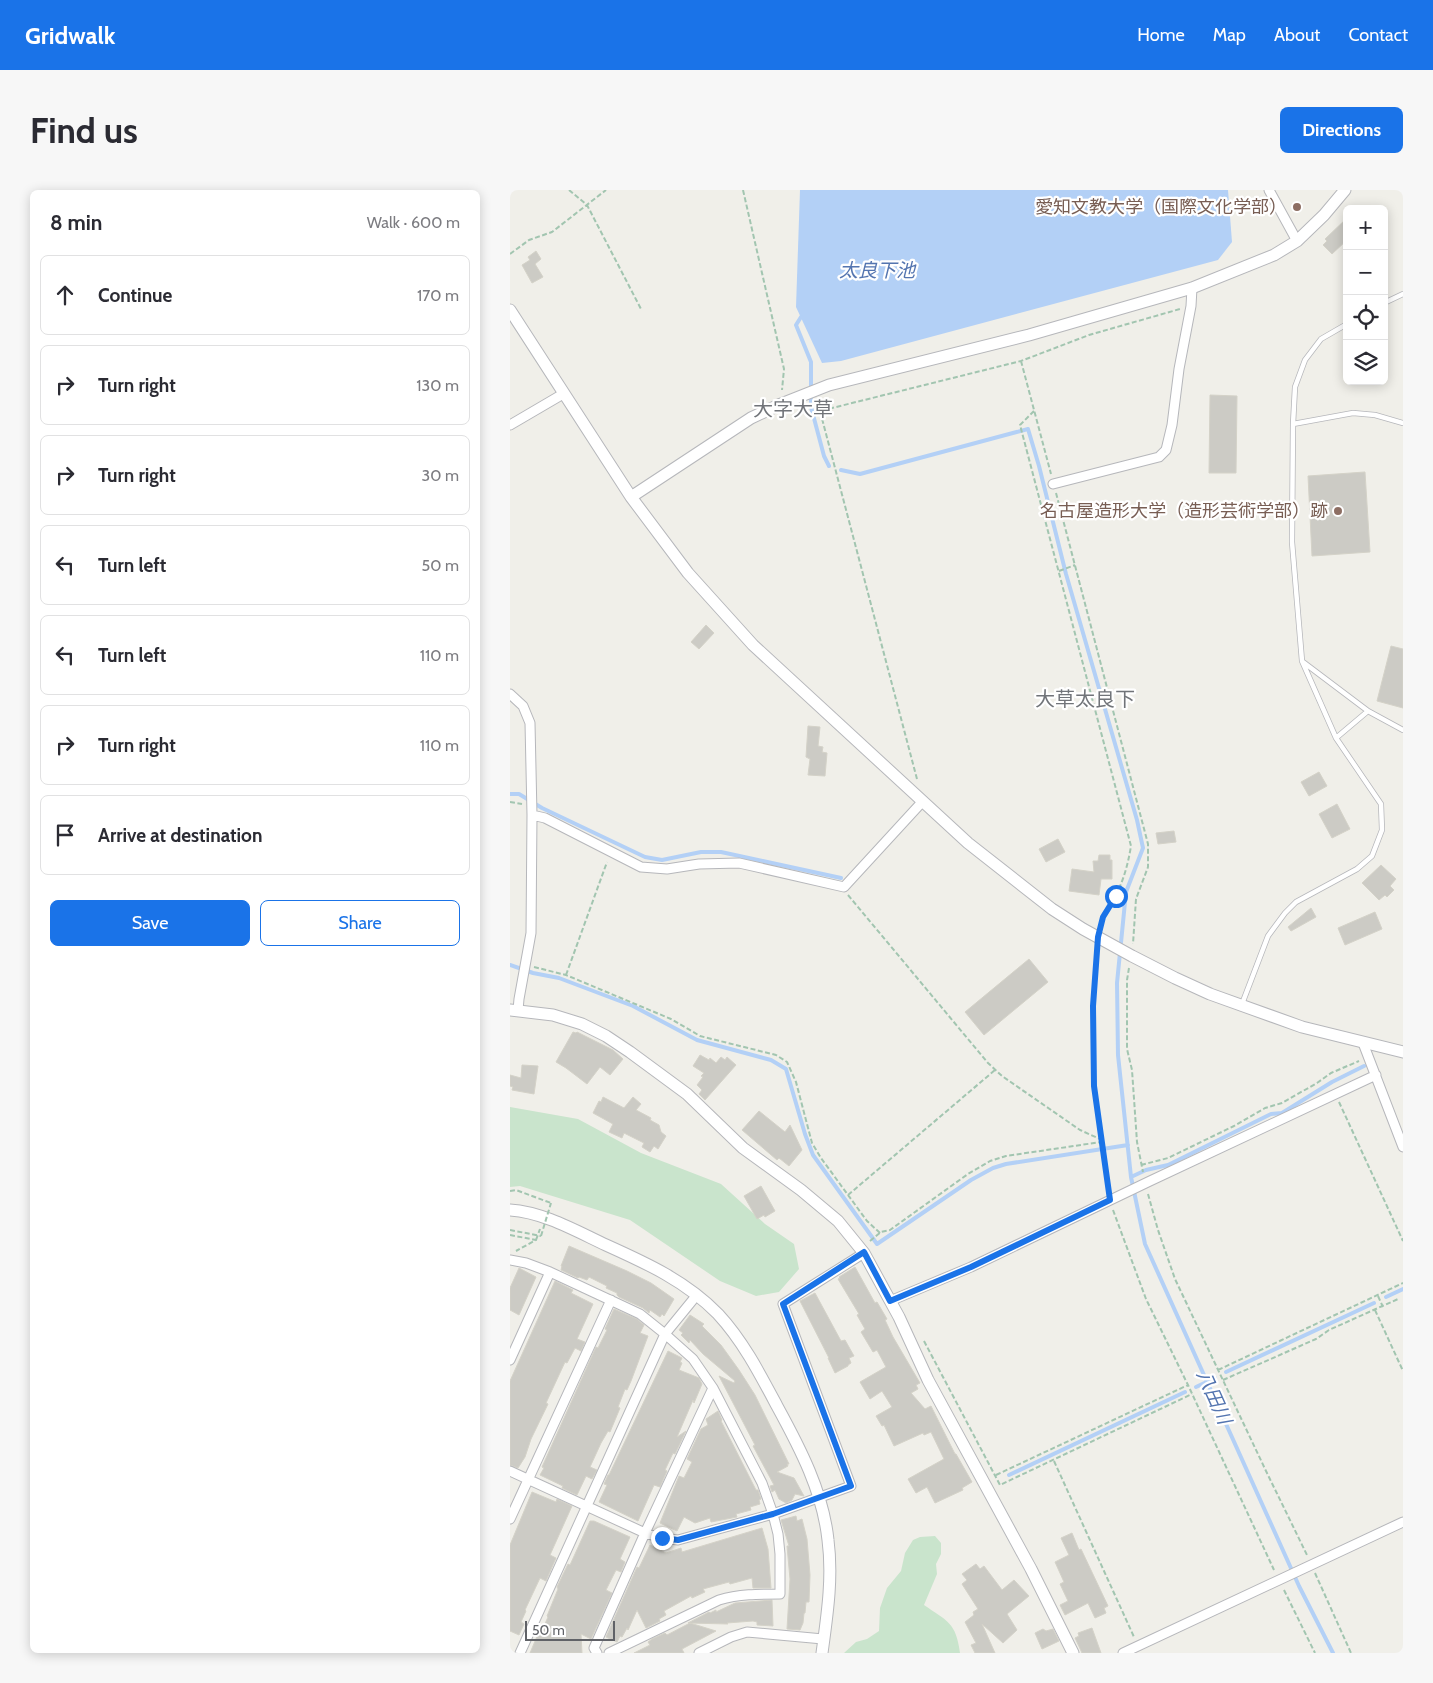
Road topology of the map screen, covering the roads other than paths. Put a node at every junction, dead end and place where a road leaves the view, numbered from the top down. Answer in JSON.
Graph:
{"nodes":[{"id":1,"x":1270,"y":190,"type":"edge"},
{"id":2,"x":1345,"y":190,"type":"edge"},
{"id":3,"x":1297,"y":241,"type":"junction"},
{"id":4,"x":1192,"y":288,"type":"junction"},
{"id":5,"x":1403,"y":294,"type":"edge"},
{"id":6,"x":1388,"y":301,"type":"edge"},
{"id":7,"x":510,"y":310,"type":"edge"},
{"id":8,"x":1343,"y":326,"type":"edge"},
{"id":9,"x":563,"y":394,"type":"junction"},
{"id":10,"x":1403,"y":423,"type":"edge"},
{"id":11,"x":510,"y":424,"type":"edge"},
{"id":12,"x":1293,"y":424,"type":"junction"},
{"id":13,"x":1054,"y":484,"type":"road end"},
{"id":14,"x":631,"y":497,"type":"junction"},
{"id":15,"x":1302,"y":661,"type":"junction"},
{"id":16,"x":510,"y":694,"type":"edge"},
{"id":17,"x":1368,"y":711,"type":"junction"},
{"id":18,"x":1403,"y":730,"type":"edge"},
{"id":19,"x":1336,"y":738,"type":"junction"},
{"id":20,"x":923,"y":801,"type":"junction"},
{"id":21,"x":532,"y":815,"type":"junction"},
{"id":22,"x":1242,"y":1005,"type":"junction"},
{"id":23,"x":513,"y":1010,"type":"edge"},
{"id":24,"x":1363,"y":1043,"type":"junction"},
{"id":25,"x":1403,"y":1052,"type":"edge"},
{"id":26,"x":1376,"y":1075,"type":"junction"},
{"id":27,"x":1403,"y":1147,"type":"edge"},
{"id":28,"x":510,"y":1210,"type":"edge"},
{"id":29,"x":867,"y":1247,"type":"junction"},
{"id":30,"x":512,"y":1260,"type":"edge"},
{"id":31,"x":550,"y":1272,"type":"junction"},
{"id":32,"x":696,"y":1296,"type":"junction"},
{"id":33,"x":611,"y":1300,"type":"junction"},
{"id":34,"x":890,"y":1301,"type":"junction"},
{"id":35,"x":666,"y":1334,"type":"junction"},
{"id":36,"x":510,"y":1360,"type":"edge"},
{"id":37,"x":713,"y":1388,"type":"junction"},
{"id":38,"x":510,"y":1471,"type":"edge"},
{"id":39,"x":528,"y":1479,"type":"junction"},
{"id":40,"x":819,"y":1497,"type":"junction"},
{"id":41,"x":587,"y":1506,"type":"junction"},
{"id":42,"x":773,"y":1514,"type":"junction"},
{"id":43,"x":510,"y":1519,"type":"edge"},
{"id":44,"x":1403,"y":1522,"type":"edge"},
{"id":45,"x":645,"y":1533,"type":"junction"},
{"id":46,"x":823,"y":1639,"type":"junction"},
{"id":47,"x":520,"y":1653,"type":"edge"},
{"id":48,"x":597,"y":1653,"type":"edge"},
{"id":49,"x":609,"y":1653,"type":"edge"},
{"id":50,"x":698,"y":1653,"type":"edge"},
{"id":51,"x":822,"y":1653,"type":"edge"},
{"id":52,"x":1073,"y":1653,"type":"edge"},
{"id":53,"x":1123,"y":1653,"type":"edge"}],
"edges":[{"from":1,"to":3,"type":"street"},
{"from":2,"to":3,"type":"street"},
{"from":3,"to":4,"type":"street"},
{"from":4,"to":13,"type":"street"},
{"from":4,"to":14,"type":"street"},
{"from":5,"to":6,"type":"lane"},
{"from":7,"to":9,"type":"street"},
{"from":8,"to":12,"type":"lane"},
{"from":9,"to":11,"type":"street"},
{"from":9,"to":14,"type":"street"},
{"from":10,"to":12,"type":"lane"},
{"from":12,"to":15,"type":"lane"},
{"from":14,"to":20,"type":"street"},
{"from":15,"to":17,"type":"lane"},
{"from":15,"to":19,"type":"lane"},
{"from":16,"to":21,"type":"street"},
{"from":17,"to":18,"type":"lane"},
{"from":17,"to":19,"type":"lane"},
{"from":19,"to":22,"type":"lane"},
{"from":20,"to":21,"type":"street"},
{"from":20,"to":22,"type":"street"},
{"from":21,"to":23,"type":"street"},
{"from":22,"to":24,"type":"street"},
{"from":23,"to":29,"type":"street"},
{"from":24,"to":25,"type":"street"},
{"from":24,"to":26,"type":"street"},
{"from":26,"to":27,"type":"street"},
{"from":26,"to":34,"type":"street"},
{"from":28,"to":32,"type":"street"},
{"from":29,"to":34,"type":"street"},
{"from":29,"to":40,"type":"street"},
{"from":30,"to":31,"type":"street"},
{"from":31,"to":33,"type":"street"},
{"from":31,"to":36,"type":"street"},
{"from":32,"to":35,"type":"street"},
{"from":32,"to":40,"type":"street"},
{"from":33,"to":35,"type":"street"},
{"from":33,"to":39,"type":"street"},
{"from":34,"to":52,"type":"street"},
{"from":35,"to":37,"type":"street"},
{"from":35,"to":41,"type":"street"},
{"from":37,"to":42,"type":"street"},
{"from":37,"to":45,"type":"street"},
{"from":38,"to":39,"type":"street"},
{"from":39,"to":41,"type":"street"},
{"from":39,"to":43,"type":"street"},
{"from":40,"to":42,"type":"street"},
{"from":40,"to":46,"type":"street"},
{"from":41,"to":45,"type":"street"},
{"from":41,"to":47,"type":"street"},
{"from":42,"to":45,"type":"street"},
{"from":42,"to":49,"type":"street"},
{"from":44,"to":53,"type":"street"},
{"from":45,"to":48,"type":"street"},
{"from":46,"to":50,"type":"street"},
{"from":46,"to":51,"type":"street"}]}
